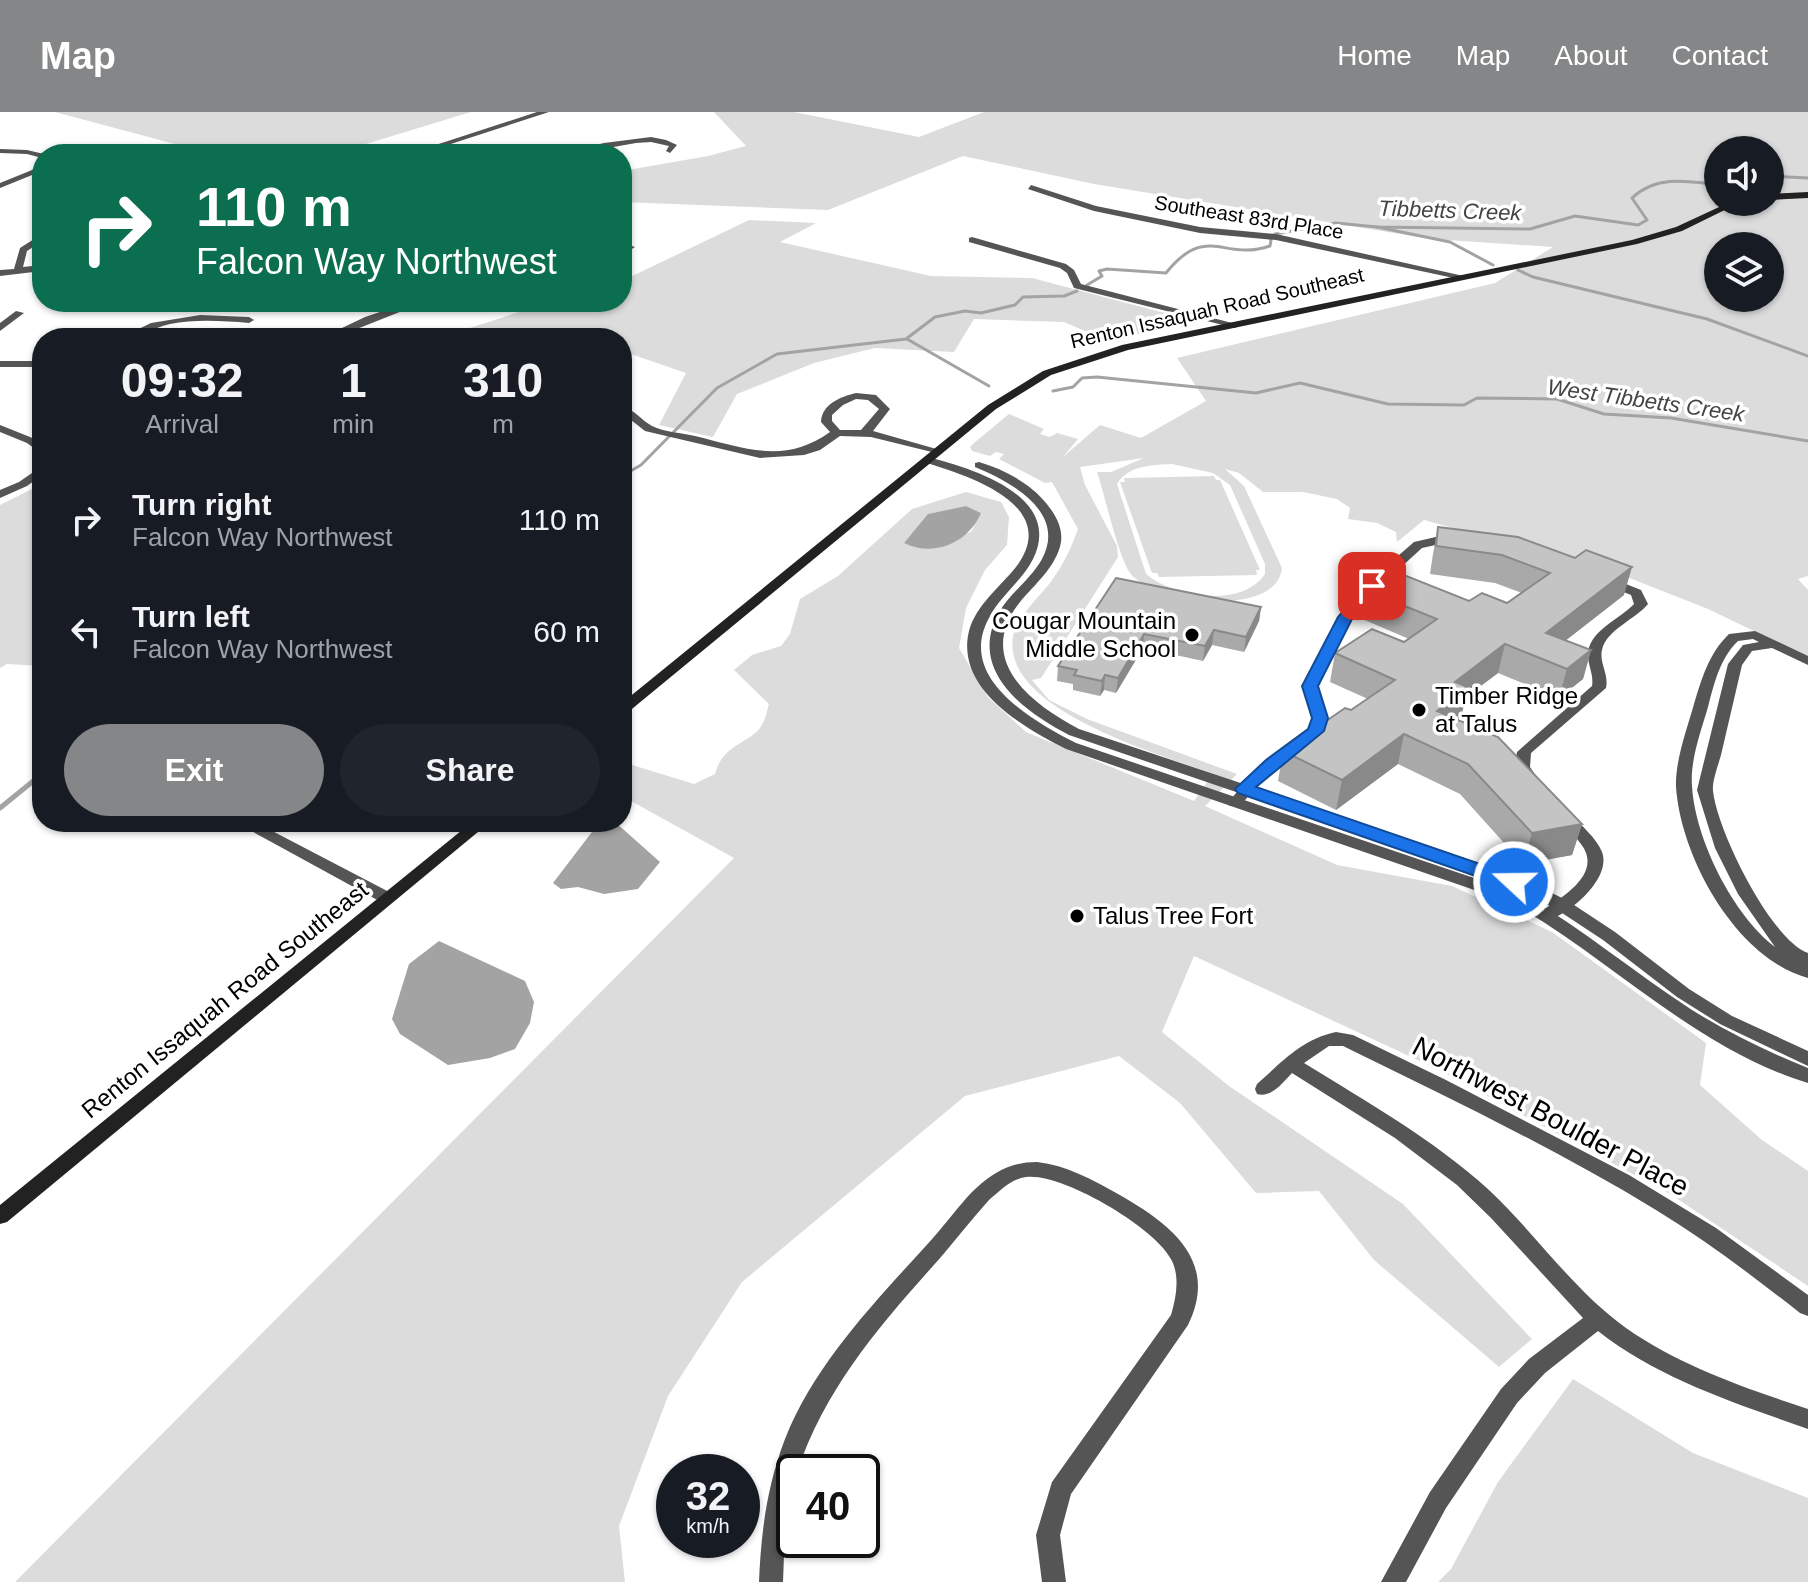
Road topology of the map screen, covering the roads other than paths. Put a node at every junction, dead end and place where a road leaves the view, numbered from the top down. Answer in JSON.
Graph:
{"nodes":[{"id":1,"x":545,"y":112,"type":"edge"},
{"id":2,"x":665,"y":133,"type":"dead end"},
{"id":3,"x":653,"y":139,"type":"junction"},
{"id":4,"x":2,"y":141,"type":"dead end"},
{"id":5,"x":444,"y":144,"type":"edge"},
{"id":6,"x":612,"y":144,"type":"edge"},
{"id":7,"x":3,"y":151,"type":"edge"},
{"id":8,"x":670,"y":151,"type":"dead end"},
{"id":9,"x":32,"y":155,"type":"edge"},
{"id":10,"x":32,"y":172,"type":"edge"},
{"id":11,"x":0,"y":186,"type":"edge"},
{"id":12,"x":1031,"y":187,"type":"dead end"},
{"id":13,"x":1808,"y":195,"type":"edge"},
{"id":14,"x":1784,"y":196,"type":"edge"},
{"id":15,"x":1705,"y":216,"type":"edge"},
{"id":16,"x":972,"y":240,"type":"dead end"},
{"id":17,"x":32,"y":244,"type":"edge"},
{"id":18,"x":32,"y":269,"type":"edge"},
{"id":19,"x":18,"y":271,"type":"junction"},
{"id":20,"x":0,"y":273,"type":"edge"},
{"id":21,"x":1463,"y":277,"type":"junction"},
{"id":22,"x":389,"y":312,"type":"edge"},
{"id":23,"x":19,"y":313,"type":"dead end"},
{"id":24,"x":249,"y":320,"type":"dead end"},
{"id":25,"x":1235,"y":325,"type":"junction"},
{"id":26,"x":0,"y":328,"type":"edge"},
{"id":27,"x":146,"y":328,"type":"edge"},
{"id":28,"x":348,"y":328,"type":"edge"},
{"id":29,"x":0,"y":364,"type":"edge"},
{"id":30,"x":32,"y":364,"type":"edge"},
{"id":31,"x":632,"y":414,"type":"edge"},
{"id":32,"x":0,"y":428,"type":"edge"},
{"id":33,"x":837,"y":433,"type":"junction"},
{"id":34,"x":865,"y":433,"type":"junction"},
{"id":35,"x":32,"y":442,"type":"edge"},
{"id":36,"x":932,"y":456,"type":"junction"},
{"id":37,"x":32,"y":477,"type":"edge"},
{"id":38,"x":0,"y":494,"type":"edge"},
{"id":39,"x":1472,"y":545,"type":"edge"},
{"id":40,"x":1599,"y":578,"type":"edge"},
{"id":41,"x":1776,"y":643,"type":"junction"},
{"id":42,"x":1808,"y":661,"type":"edge"},
{"id":43,"x":632,"y":702,"type":"edge"},
{"id":44,"x":1537,"y":786,"type":"edge"},
{"id":45,"x":1239,"y":796,"type":"junction"},
{"id":46,"x":1558,"y":809,"type":"edge"},
{"id":47,"x":262,"y":832,"type":"edge"},
{"id":48,"x":470,"y":832,"type":"edge"},
{"id":49,"x":387,"y":898,"type":"junction"},
{"id":50,"x":1555,"y":910,"type":"junction"},
{"id":51,"x":1808,"y":959,"type":"edge"},
{"id":52,"x":1808,"y":972,"type":"edge"},
{"id":53,"x":1808,"y":1059,"type":"edge"},
{"id":54,"x":1293,"y":1065,"type":"junction"},
{"id":55,"x":1808,"y":1076,"type":"edge"},
{"id":56,"x":1264,"y":1089,"type":"dead end"},
{"id":57,"x":0,"y":1216,"type":"edge"},
{"id":58,"x":1808,"y":1307,"type":"edge"},
{"id":59,"x":1598,"y":1318,"type":"junction"},
{"id":60,"x":1808,"y":1419,"type":"edge"},
{"id":61,"x":771,"y":1582,"type":"edge"},
{"id":62,"x":1054,"y":1582,"type":"edge"},
{"id":63,"x":1393,"y":1582,"type":"edge"}],
"edges":[{"from":1,"to":5,"type":"street"},
{"from":2,"to":3,"type":"street"},
{"from":3,"to":6,"type":"street"},
{"from":3,"to":8,"type":"street"},
{"from":4,"to":7,"type":"street"},
{"from":7,"to":9,"type":"street"},
{"from":10,"to":11,"type":"street"},
{"from":12,"to":21,"type":"street","name":"Southeast 83rd Place"},
{"from":13,"to":14,"type":"main road"},
{"from":15,"to":21,"type":"main road","name":"Renton Issaquah Road Southeast"},
{"from":16,"to":25,"type":"street"},
{"from":17,"to":19,"type":"street"},
{"from":18,"to":19,"type":"street"},
{"from":19,"to":20,"type":"street"},
{"from":21,"to":25,"type":"main road","name":"Renton Issaquah Road Southeast"},
{"from":22,"to":28,"type":"street"},
{"from":23,"to":26,"type":"street"},
{"from":24,"to":27,"type":"street"},
{"from":25,"to":36,"type":"main road","name":"Renton Issaquah Road Southeast"},
{"from":29,"to":30,"type":"street"},
{"from":31,"to":33,"type":"street"},
{"from":32,"to":35,"type":"street"},
{"from":33,"to":34,"type":"street"},
{"from":33,"to":34,"type":"street"},
{"from":34,"to":36,"type":"street"},
{"from":36,"to":43,"type":"main road","name":"Renton Issaquah Road Southeast"},
{"from":36,"to":45,"type":"street"},
{"from":36,"to":45,"type":"street"},
{"from":37,"to":38,"type":"street"},
{"from":39,"to":45,"type":"street"},
{"from":40,"to":44,"type":"street"},
{"from":41,"to":42,"type":"street"},
{"from":41,"to":51,"type":"street"},
{"from":41,"to":52,"type":"street"},
{"from":45,"to":50,"type":"street"},
{"from":46,"to":50,"type":"street"},
{"from":47,"to":49,"type":"street"},
{"from":48,"to":49,"type":"main road","name":"Renton Issaquah Road Southeast"},
{"from":49,"to":57,"type":"main road","name":"Renton Issaquah Road Southeast"},
{"from":50,"to":53,"type":"street"},
{"from":50,"to":55,"type":"street"},
{"from":54,"to":56,"type":"street","name":"Northwest Boulder Place"},
{"from":54,"to":58,"type":"street","name":"Northwest Boulder Place"},
{"from":54,"to":59,"type":"street"},
{"from":59,"to":60,"type":"street"},
{"from":59,"to":63,"type":"street"},
{"from":61,"to":62,"type":"street"}]}
